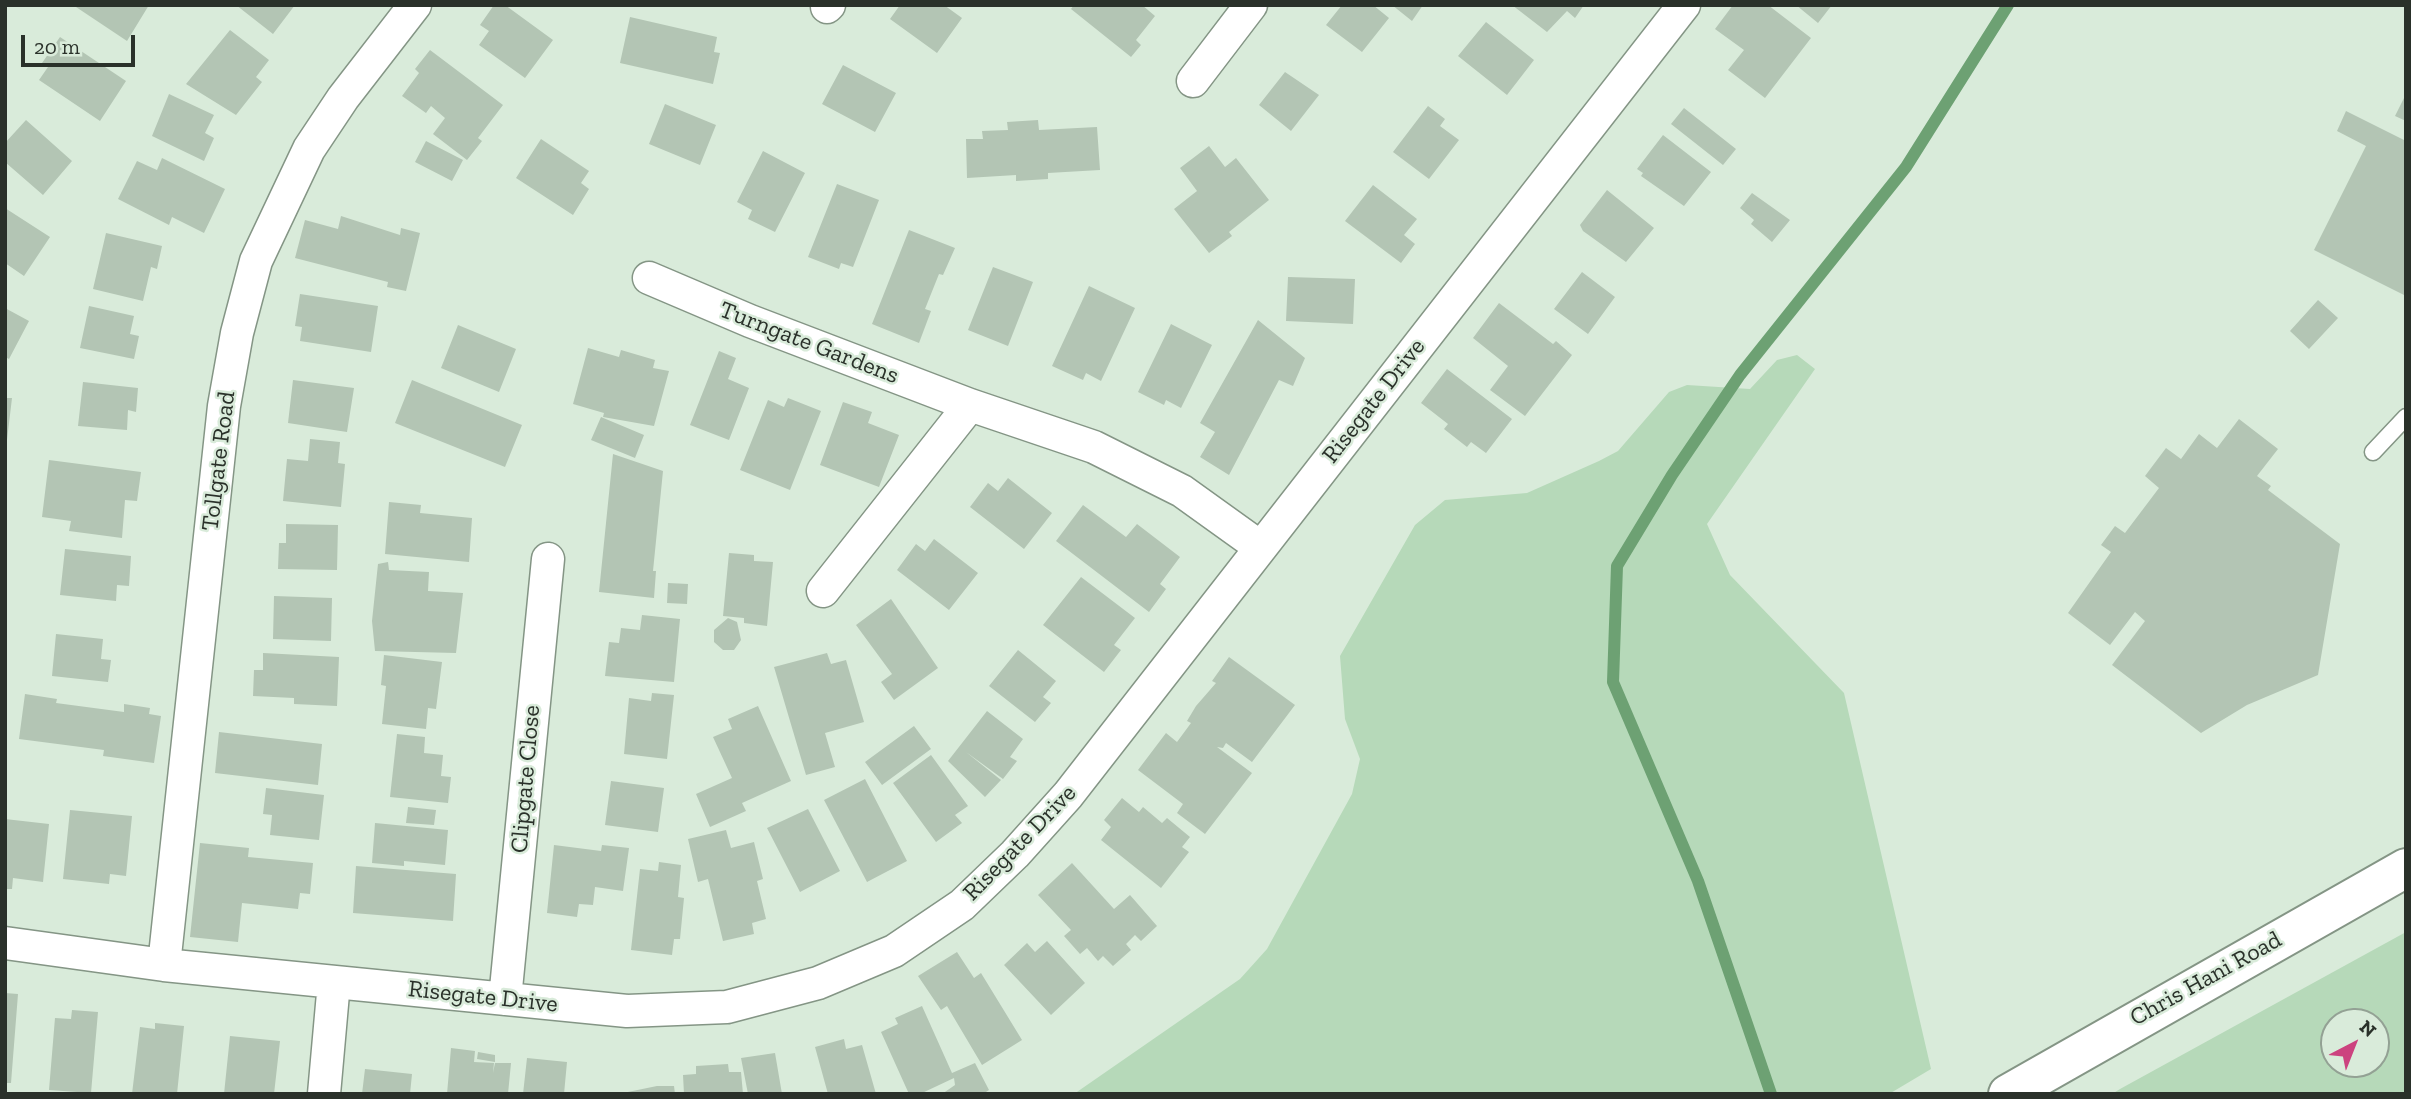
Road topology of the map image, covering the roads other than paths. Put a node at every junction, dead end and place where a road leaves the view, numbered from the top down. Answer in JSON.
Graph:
{"nodes":[{"id":1,"x":415,"y":5,"type":"edge"},
{"id":2,"x":1251,"y":5,"type":"edge"},
{"id":3,"x":1684,"y":5,"type":"edge"},
{"id":4,"x":1193,"y":81,"type":"dead end"},
{"id":5,"x":649,"y":278,"type":"dead end"},
{"id":6,"x":970,"y":405,"type":"junction"},
{"id":7,"x":2406,"y":417,"type":"edge"},
{"id":8,"x":2373,"y":452,"type":"dead end"},
{"id":9,"x":1260,"y":547,"type":"junction"},
{"id":10,"x":548,"y":559,"type":"dead end"},
{"id":11,"x":823,"y":591,"type":"dead end"},
{"id":12,"x":2406,"y":868,"type":"edge"},
{"id":13,"x":5,"y":943,"type":"edge"},
{"id":14,"x":164,"y":965,"type":"junction"},
{"id":15,"x":334,"y":982,"type":"junction"},
{"id":16,"x":505,"y":999,"type":"junction"},
{"id":17,"x":324,"y":1094,"type":"edge"},
{"id":18,"x":2008,"y":1094,"type":"edge"}],
"edges":[{"from":1,"to":14,"type":"street","name":"Tollgate Road"},
{"from":2,"to":4,"type":"street"},
{"from":3,"to":9,"type":"street","name":"Risegate Drive"},
{"from":5,"to":6,"type":"street","name":"Turngate Gardens"},
{"from":6,"to":9,"type":"street","name":"Turngate Gardens"},
{"from":6,"to":11,"type":"street"},
{"from":7,"to":8,"type":"lane"},
{"from":9,"to":16,"type":"street","name":"Risegate Drive"},
{"from":10,"to":16,"type":"street","name":"Clipgate Close"},
{"from":12,"to":18,"type":"main road","name":"Chris Hani Road"},
{"from":13,"to":14,"type":"street","name":"Risegate Drive"},
{"from":14,"to":15,"type":"street","name":"Risegate Drive"},
{"from":15,"to":16,"type":"street","name":"Risegate Drive"},
{"from":15,"to":17,"type":"street"}]}
